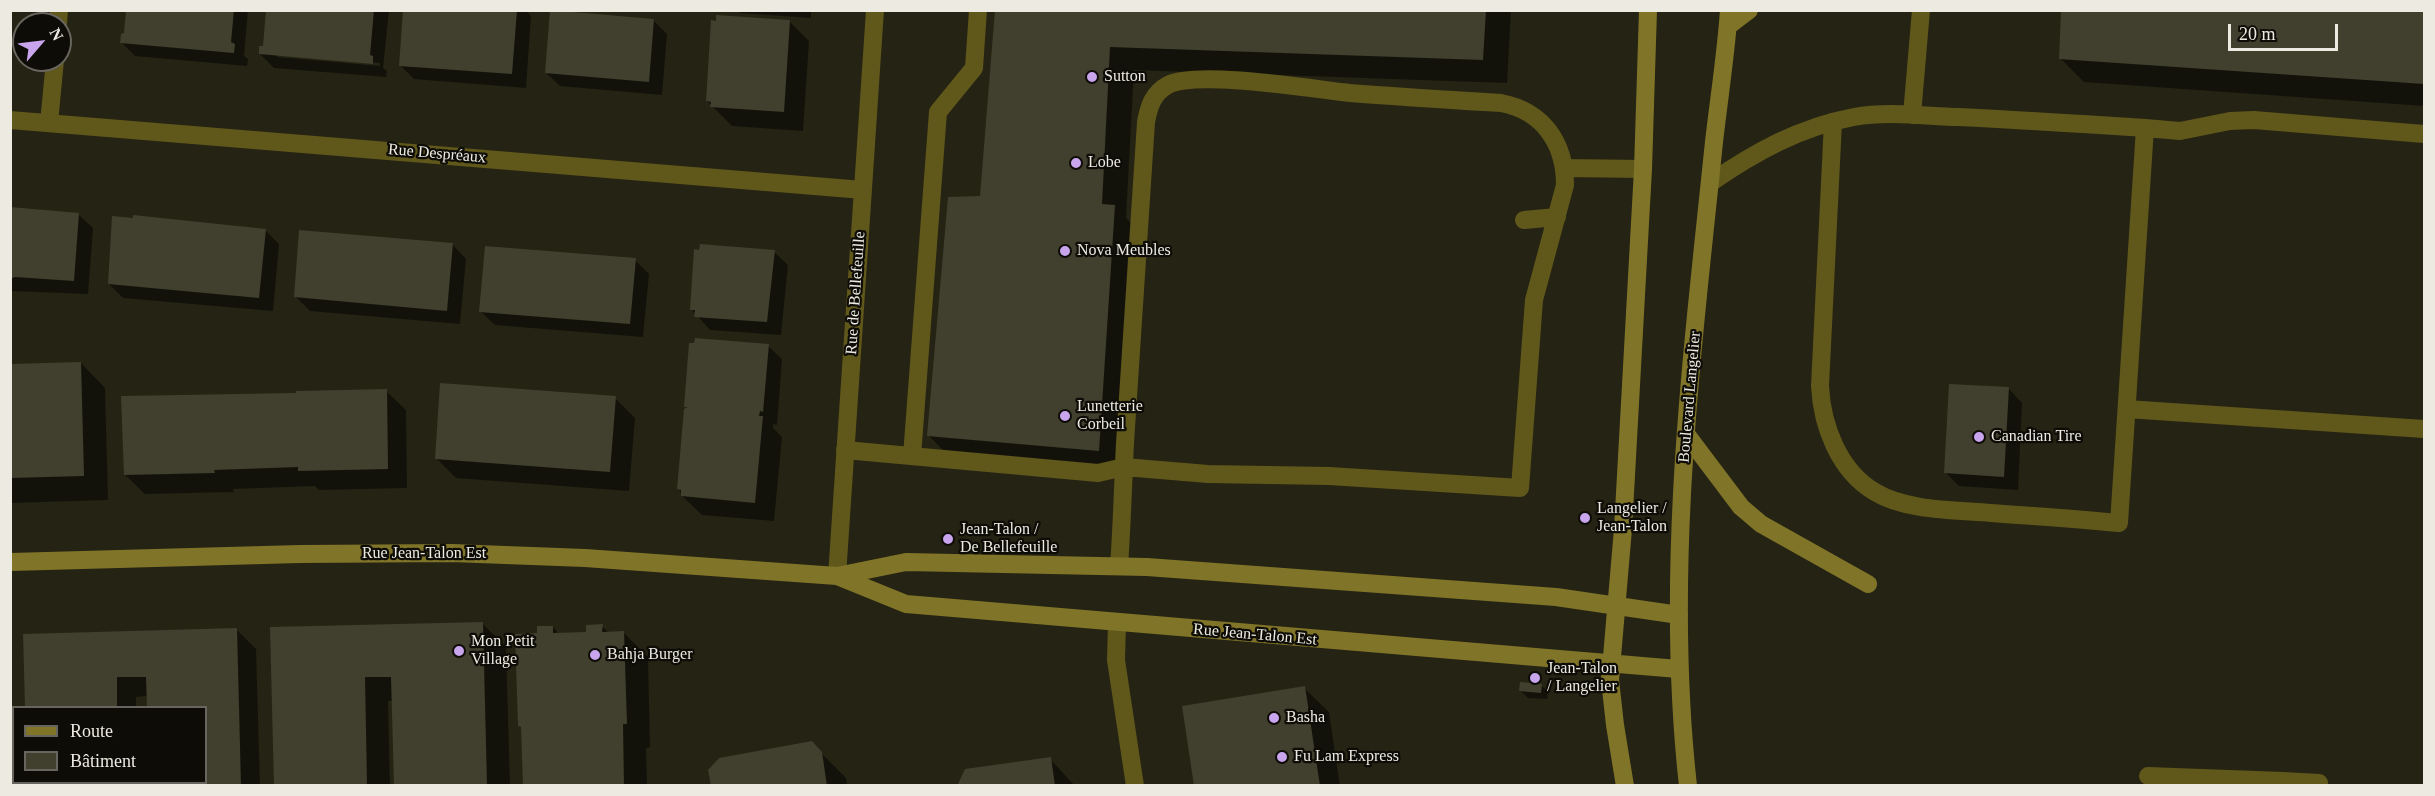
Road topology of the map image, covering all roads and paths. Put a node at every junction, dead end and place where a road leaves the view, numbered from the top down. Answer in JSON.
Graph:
{"nodes":[{"id":1,"x":875,"y":10,"type":"edge"},
{"id":2,"x":978,"y":10,"type":"edge"},
{"id":3,"x":1648,"y":10,"type":"edge"},
{"id":4,"x":1749,"y":10,"type":"edge"},
{"id":5,"x":1921,"y":10,"type":"edge"},
{"id":6,"x":1729,"y":18,"type":"edge"},
{"id":7,"x":54,"y":72,"type":"edge"},
{"id":8,"x":1912,"y":115,"type":"junction"},
{"id":9,"x":10,"y":120,"type":"edge"},
{"id":10,"x":1833,"y":122,"type":"junction"},
{"id":11,"x":49,"y":123,"type":"junction"},
{"id":12,"x":2145,"y":128,"type":"junction"},
{"id":13,"x":2424,"y":134,"type":"edge"},
{"id":14,"x":1565,"y":168,"type":"junction"},
{"id":15,"x":1643,"y":169,"type":"junction"},
{"id":16,"x":1710,"y":183,"type":"junction"},
{"id":17,"x":863,"y":190,"type":"junction"},
{"id":18,"x":1557,"y":217,"type":"junction"},
{"id":19,"x":1524,"y":220,"type":"dead end"},
{"id":20,"x":2127,"y":409,"type":"junction"},
{"id":21,"x":2424,"y":429,"type":"edge"},
{"id":22,"x":1686,"y":434,"type":"junction"},
{"id":23,"x":845,"y":450,"type":"junction"},
{"id":24,"x":912,"y":456,"type":"junction"},
{"id":25,"x":1124,"y":467,"type":"junction"},
{"id":26,"x":10,"y":562,"type":"edge"},
{"id":27,"x":1119,"y":566,"type":"junction"},
{"id":28,"x":837,"y":576,"type":"junction"},
{"id":29,"x":1868,"y":584,"type":"dead end"},
{"id":30,"x":1615,"y":607,"type":"junction"},
{"id":31,"x":1679,"y":615,"type":"junction"},
{"id":32,"x":1117,"y":623,"type":"junction"},
{"id":33,"x":1611,"y":663,"type":"junction"},
{"id":34,"x":1678,"y":669,"type":"junction"},
{"id":35,"x":2148,"y":776,"type":"dead end"},
{"id":36,"x":2283,"y":783,"type":"edge"},
{"id":37,"x":1135,"y":786,"type":"edge"},
{"id":38,"x":1625,"y":786,"type":"edge"},
{"id":39,"x":1688,"y":786,"type":"edge"},
{"id":40,"x":2319,"y":786,"type":"edge"}],
"edges":[{"from":1,"to":17,"type":"street","name":"Rue de Bellefeuille"},
{"from":2,"to":24,"type":"street"},
{"from":3,"to":15,"type":"main road"},
{"from":4,"to":6,"type":"main road"},
{"from":5,"to":8,"type":"street"},
{"from":6,"to":16,"type":"main road","name":"Boulevard Langelier"},
{"from":7,"to":11,"type":"street"},
{"from":8,"to":10,"type":"street"},
{"from":8,"to":12,"type":"street"},
{"from":9,"to":11,"type":"street","name":"Rue Despréaux"},
{"from":10,"to":16,"type":"street"},
{"from":10,"to":20,"type":"street"},
{"from":11,"to":17,"type":"street","name":"Rue Despréaux"},
{"from":12,"to":13,"type":"street"},
{"from":12,"to":20,"type":"street"},
{"from":14,"to":15,"type":"street"},
{"from":14,"to":18,"type":"street"},
{"from":14,"to":25,"type":"street"},
{"from":15,"to":30,"type":"main road"},
{"from":16,"to":22,"type":"main road","name":"Boulevard Langelier"},
{"from":17,"to":23,"type":"street","name":"Rue de Bellefeuille"},
{"from":18,"to":19,"type":"street"},
{"from":18,"to":25,"type":"street"},
{"from":20,"to":21,"type":"street"},
{"from":22,"to":29,"type":"main road"},
{"from":22,"to":31,"type":"main road","name":"Boulevard Langelier"},
{"from":23,"to":24,"type":"street"},
{"from":23,"to":28,"type":"street","name":"Rue de Bellefeuille"},
{"from":24,"to":25,"type":"street"},
{"from":25,"to":27,"type":"street"},
{"from":26,"to":28,"type":"main road","name":"Rue Jean-Talon Est"},
{"from":27,"to":28,"type":"main road","name":"Rue Jean-Talon Est"},
{"from":27,"to":30,"type":"main road","name":"Rue Jean-Talon Est"},
{"from":28,"to":32,"type":"main road","name":"Rue Jean-Talon Est"},
{"from":30,"to":31,"type":"main road","name":"Rue Jean-Talon Est"},
{"from":30,"to":33,"type":"main road"},
{"from":31,"to":34,"type":"main road","name":"Boulevard Langelier"},
{"from":32,"to":33,"type":"main road","name":"Rue Jean-Talon Est"},
{"from":32,"to":37,"type":"street"},
{"from":33,"to":34,"type":"main road","name":"Rue Jean-Talon Est"},
{"from":33,"to":38,"type":"main road"},
{"from":34,"to":39,"type":"main road","name":"Boulevard Langelier"},
{"from":35,"to":36,"type":"street"},
{"from":36,"to":40,"type":"street"}]}
